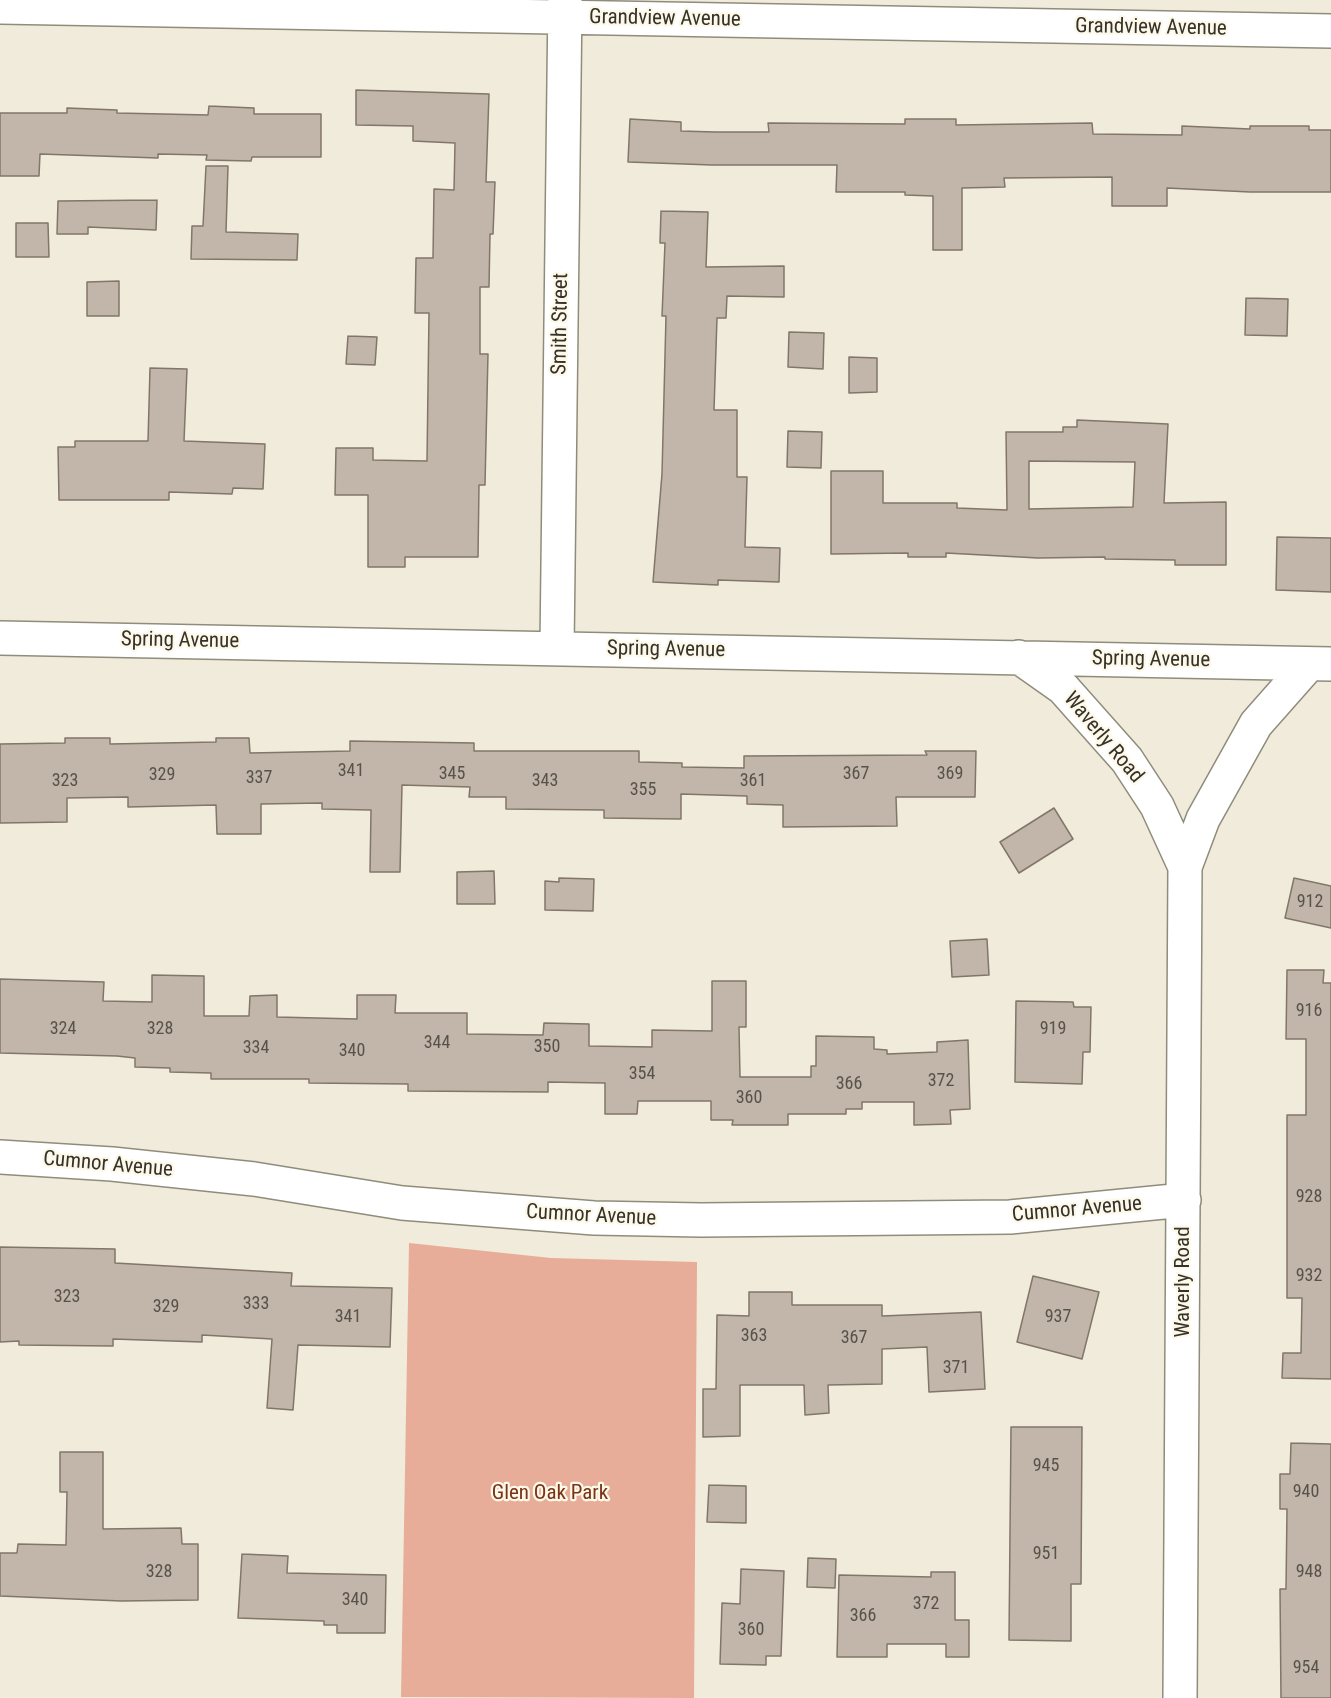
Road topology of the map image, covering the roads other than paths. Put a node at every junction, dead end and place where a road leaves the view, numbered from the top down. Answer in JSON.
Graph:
{"nodes":[{"id":1,"x":0,"y":6,"type":"edge"},
{"id":2,"x":565,"y":9,"type":"edge"},
{"id":3,"x":1331,"y":31,"type":"edge"},
{"id":4,"x":0,"y":638,"type":"edge"},
{"id":5,"x":557,"y":647,"type":"junction"},
{"id":6,"x":1019,"y":657,"type":"junction"},
{"id":7,"x":1320,"y":664,"type":"edge"},
{"id":8,"x":1185,"y":867,"type":"junction"},
{"id":9,"x":0,"y":1157,"type":"edge"},
{"id":10,"x":1184,"y":1200,"type":"junction"},
{"id":11,"x":1180,"y":1698,"type":"edge"}],
"edges":[{"from":1,"to":2,"type":"street","name":"Grandview Avenue"},
{"from":2,"to":3,"type":"street","name":"Grandview Avenue"},
{"from":2,"to":5,"type":"street","name":"Smith Street"},
{"from":4,"to":5,"type":"street","name":"Spring Avenue"},
{"from":5,"to":6,"type":"street","name":"Spring Avenue"},
{"from":6,"to":7,"type":"street","name":"Spring Avenue"},
{"from":6,"to":8,"type":"street","name":"Waverly Road"},
{"from":7,"to":8,"type":"street","name":"Waverly Road"},
{"from":8,"to":10,"type":"street","name":"Waverly Road"},
{"from":9,"to":10,"type":"street","name":"Cumnor Avenue"},
{"from":10,"to":11,"type":"street","name":"Waverly Road"}]}
